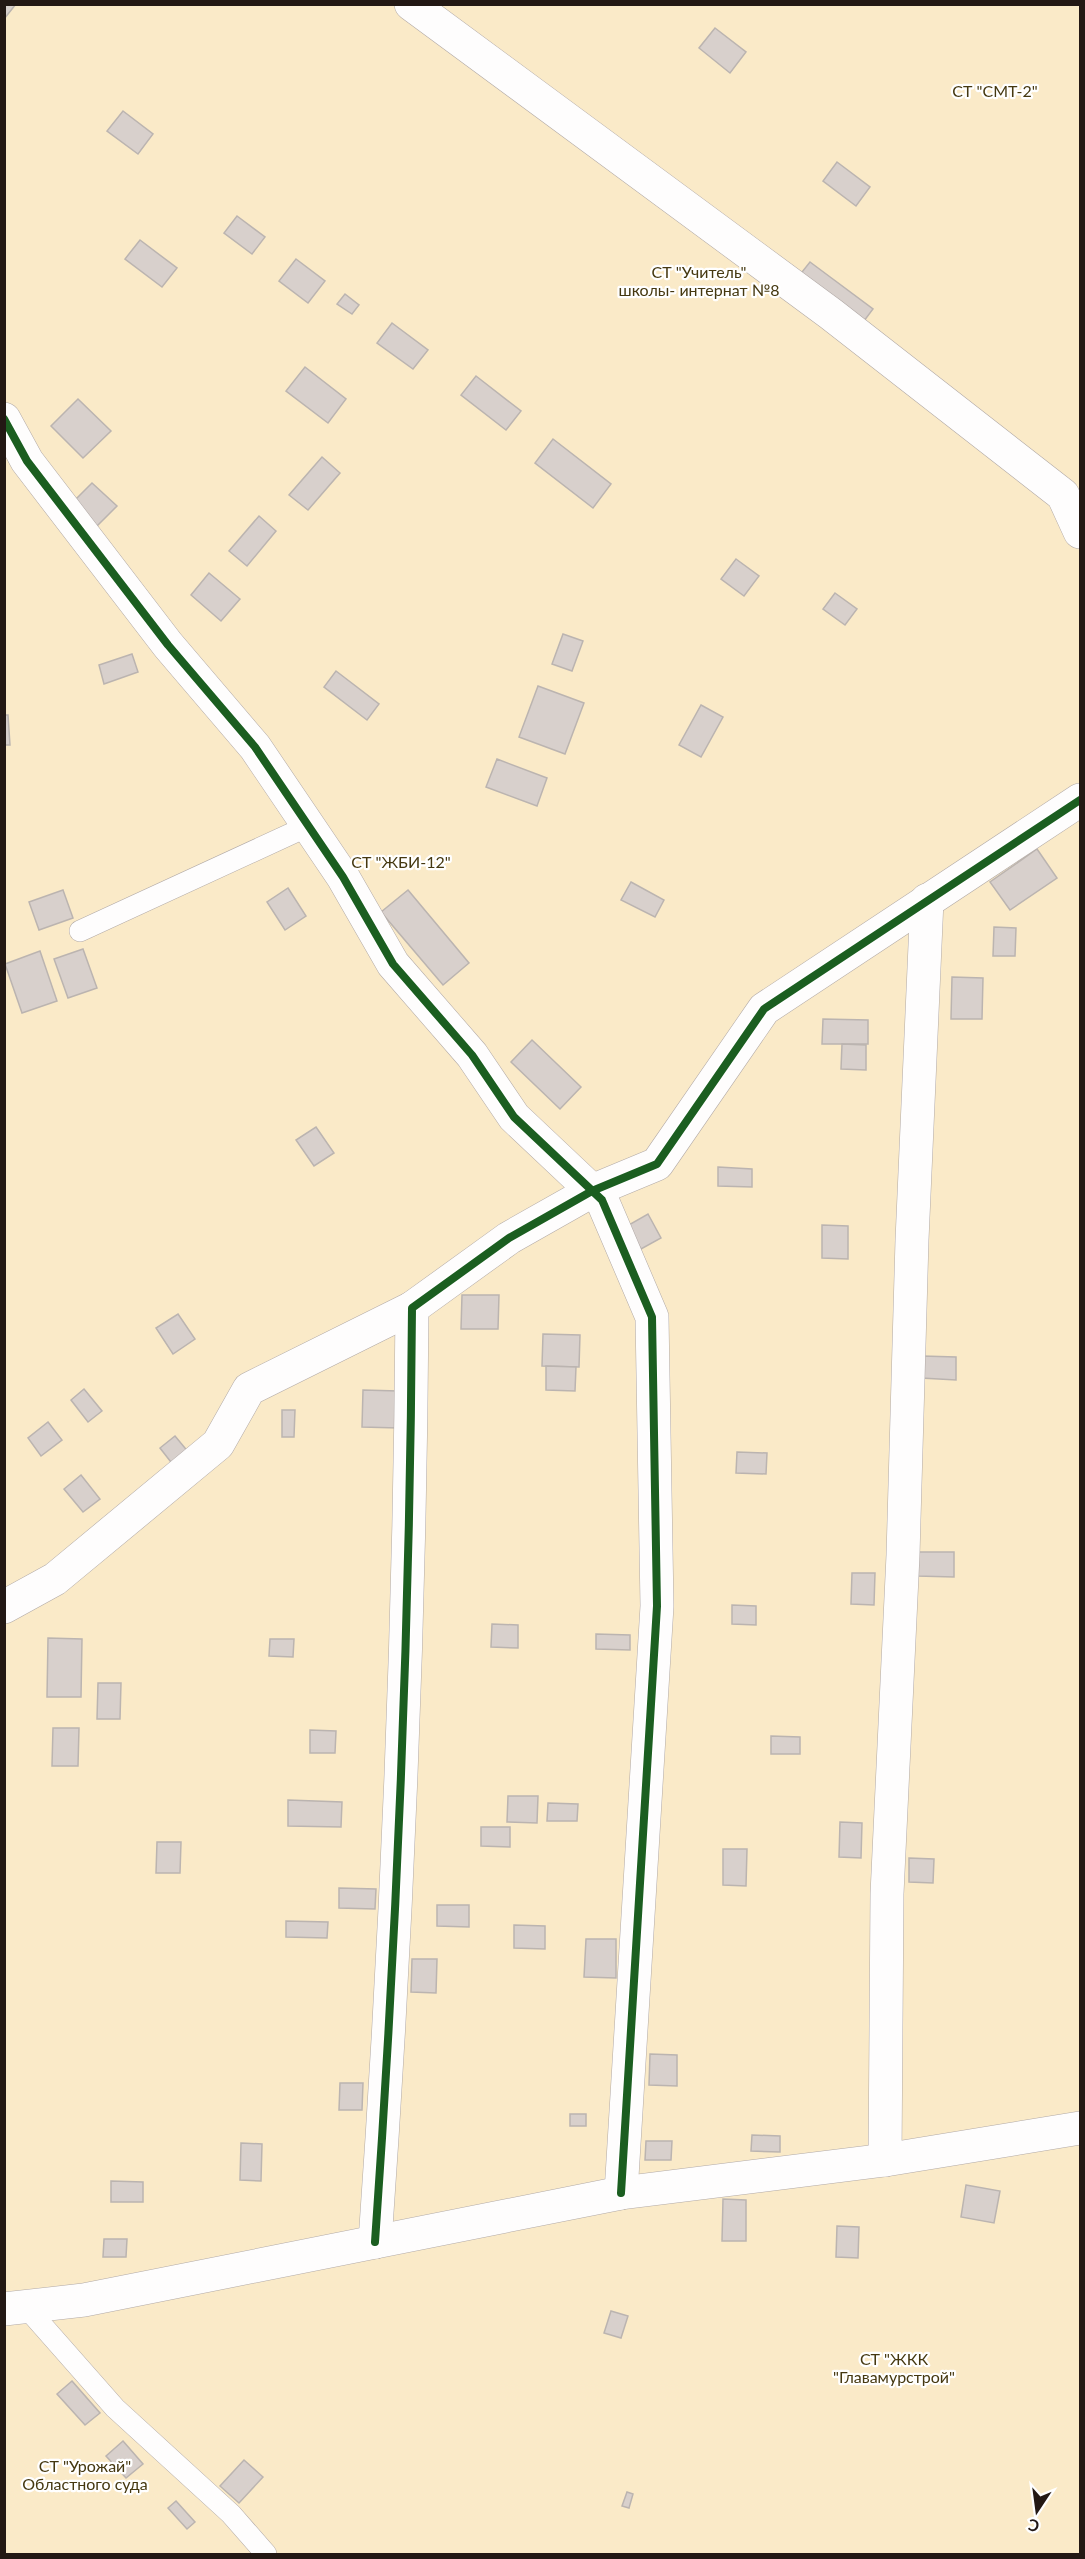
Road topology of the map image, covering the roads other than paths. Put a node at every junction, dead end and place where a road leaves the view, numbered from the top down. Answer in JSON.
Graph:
{"nodes":[{"id":1,"x":411,"y":4,"type":"edge"},
{"id":2,"x":4,"y":419,"type":"edge"},
{"id":3,"x":1080,"y":532,"type":"edge"},
{"id":4,"x":1080,"y":800,"type":"edge"},
{"id":5,"x":308,"y":826,"type":"junction"},
{"id":6,"x":927,"y":900,"type":"junction"},
{"id":7,"x":80,"y":931,"type":"dead end"},
{"id":8,"x":591,"y":1191,"type":"junction"},
{"id":9,"x":412,"y":1308,"type":"junction"},
{"id":10,"x":4,"y":1606,"type":"edge"},
{"id":11,"x":1080,"y":2128,"type":"edge"},
{"id":12,"x":885,"y":2160,"type":"junction"},
{"id":13,"x":621,"y":2193,"type":"junction"},
{"id":14,"x":375,"y":2242,"type":"junction"},
{"id":15,"x":15,"y":2308,"type":"edge"},
{"id":16,"x":266,"y":2554,"type":"edge"}],
"edges":[{"from":1,"to":3,"type":"street"},
{"from":2,"to":5,"type":"street"},
{"from":4,"to":6,"type":"street"},
{"from":5,"to":7,"type":"lane"},
{"from":5,"to":8,"type":"street"},
{"from":6,"to":8,"type":"street"},
{"from":6,"to":12,"type":"street"},
{"from":8,"to":9,"type":"street"},
{"from":8,"to":13,"type":"street"},
{"from":9,"to":10,"type":"street"},
{"from":9,"to":14,"type":"street"},
{"from":11,"to":12,"type":"street"},
{"from":12,"to":13,"type":"street"},
{"from":13,"to":14,"type":"street"},
{"from":14,"to":15,"type":"street"},
{"from":15,"to":16,"type":"lane"}]}
